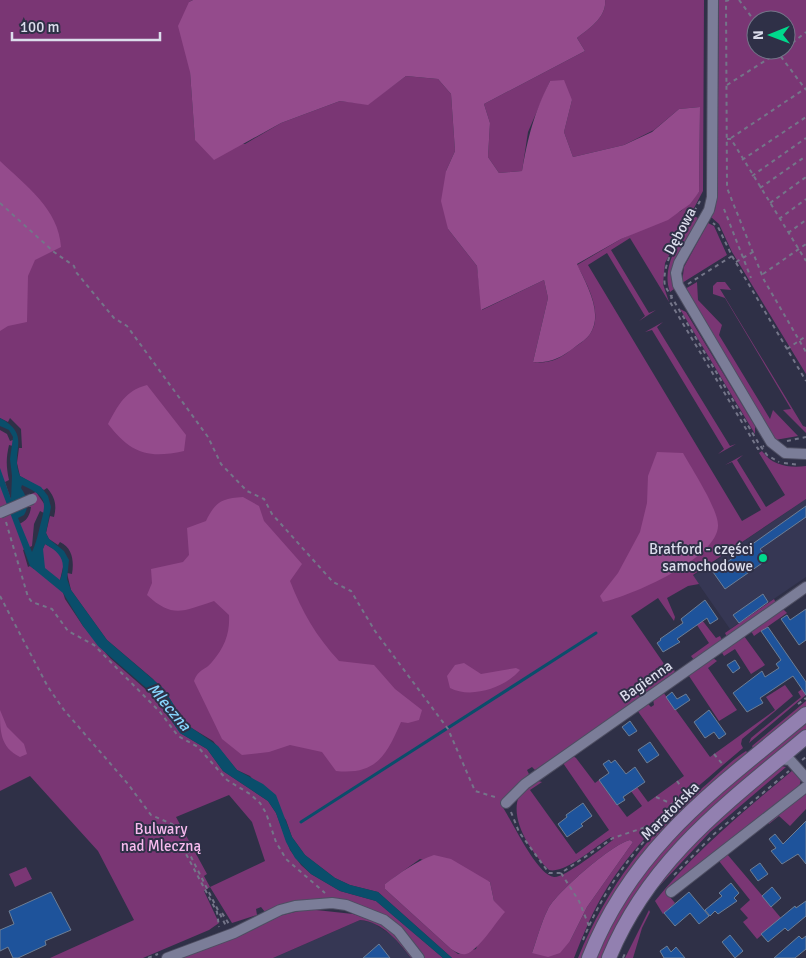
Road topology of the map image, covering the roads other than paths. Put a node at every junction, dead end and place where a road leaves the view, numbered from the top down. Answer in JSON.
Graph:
{"nodes":[{"id":1,"x":713,"y":0,"type":"edge"},
{"id":2,"x":806,"y":454,"type":"edge"},
{"id":3,"x":32,"y":499,"type":"dead end"},
{"id":4,"x":1,"y":512,"type":"edge"},
{"id":5,"x":806,"y":588,"type":"edge"},
{"id":6,"x":806,"y":714,"type":"edge"},
{"id":7,"x":806,"y":737,"type":"edge"},
{"id":8,"x":790,"y":759,"type":"junction"},
{"id":9,"x":806,"y":778,"type":"edge"},
{"id":10,"x":806,"y":787,"type":"edge"},
{"id":11,"x":506,"y":803,"type":"road end"},
{"id":12,"x":671,"y":892,"type":"dead end"},
{"id":13,"x":314,"y":905,"type":"junction"},
{"id":14,"x":354,"y":910,"type":"junction"},
{"id":15,"x":254,"y":921,"type":"junction"},
{"id":16,"x":210,"y":940,"type":"junction"},
{"id":17,"x":167,"y":958,"type":"edge"},
{"id":18,"x":419,"y":958,"type":"edge"},
{"id":19,"x":589,"y":958,"type":"edge"},
{"id":20,"x":610,"y":958,"type":"edge"}],
"edges":[{"from":1,"to":2,"type":"street","name":"Dębowa"},
{"from":3,"to":4,"type":"street","bridge":true},
{"from":5,"to":11,"type":"street","name":"Bagienna"},
{"from":6,"to":19,"type":"main road","name":"Maratońska"},
{"from":7,"to":8,"type":"main road"},
{"from":8,"to":9,"type":"street"},
{"from":8,"to":20,"type":"main road"},
{"from":10,"to":12,"type":"street"},
{"from":13,"to":14,"type":"street"},
{"from":13,"to":14,"type":"street"},
{"from":13,"to":15,"type":"street"},
{"from":14,"to":18,"type":"street"},
{"from":15,"to":16,"type":"street"},
{"from":15,"to":16,"type":"street"},
{"from":16,"to":17,"type":"street"}]}
